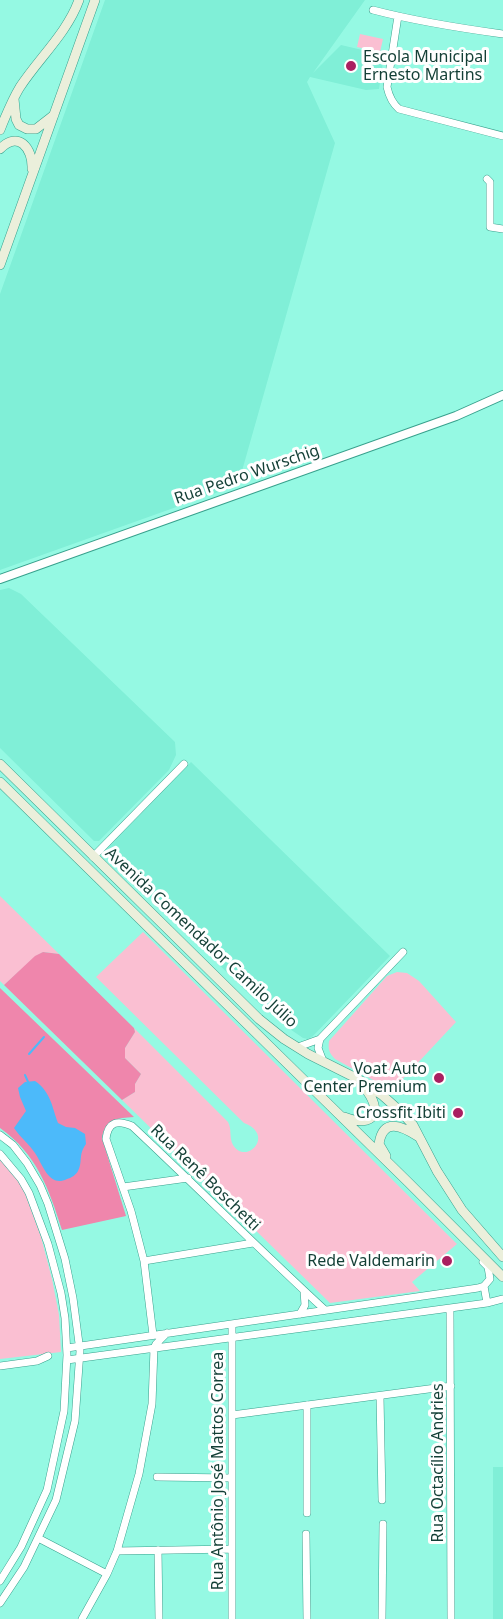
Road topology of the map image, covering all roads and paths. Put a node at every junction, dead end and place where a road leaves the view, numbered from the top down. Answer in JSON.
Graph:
{"nodes":[{"id":1,"x":79,"y":0,"type":"edge"},
{"id":2,"x":95,"y":0,"type":"edge"},
{"id":3,"x":373,"y":10,"type":"dead end"},
{"id":4,"x":398,"y":16,"type":"junction"},
{"id":5,"x":503,"y":34,"type":"edge"},
{"id":6,"x":15,"y":97,"type":"junction"},
{"id":7,"x":54,"y":115,"type":"junction"},
{"id":8,"x":0,"y":130,"type":"edge"},
{"id":9,"x":503,"y":136,"type":"edge"},
{"id":10,"x":0,"y":148,"type":"edge"},
{"id":11,"x":32,"y":177,"type":"junction"},
{"id":12,"x":487,"y":179,"type":"dead end"},
{"id":13,"x":503,"y":228,"type":"edge"},
{"id":14,"x":0,"y":265,"type":"edge"},
{"id":15,"x":503,"y":395,"type":"edge"},
{"id":16,"x":0,"y":579,"type":"edge"},
{"id":17,"x":0,"y":764,"type":"edge"},
{"id":18,"x":184,"y":764,"type":"dead end"},
{"id":19,"x":0,"y":782,"type":"edge"},
{"id":20,"x":93,"y":857,"type":"junction"},
{"id":21,"x":403,"y":952,"type":"dead end"},
{"id":22,"x":320,"y":1040,"type":"junction"},
{"id":23,"x":298,"y":1047,"type":"junction"},
{"id":24,"x":323,"y":1061,"type":"junction"},
{"id":25,"x":358,"y":1079,"type":"junction"},
{"id":26,"x":339,"y":1115,"type":"junction"},
{"id":27,"x":0,"y":1135,"type":"edge"},
{"id":28,"x":421,"y":1138,"type":"junction"},
{"id":29,"x":0,"y":1154,"type":"edge"},
{"id":30,"x":178,"y":1169,"type":"junction"},
{"id":31,"x":188,"y":1178,"type":"junction"},
{"id":32,"x":172,"y":1180,"type":"junction"},
{"id":33,"x":408,"y":1182,"type":"junction"},
{"id":34,"x":123,"y":1187,"type":"junction"},
{"id":35,"x":244,"y":1234,"type":"junction"},
{"id":36,"x":253,"y":1243,"type":"junction"},
{"id":37,"x":468,"y":1244,"type":"junction"},
{"id":38,"x":232,"y":1247,"type":"junction"},
{"id":39,"x":503,"y":1257,"type":"edge"},
{"id":40,"x":144,"y":1261,"type":"junction"},
{"id":41,"x":503,"y":1277,"type":"edge"},
{"id":42,"x":484,"y":1286,"type":"junction"},
{"id":43,"x":304,"y":1291,"type":"junction"},
{"id":44,"x":503,"y":1299,"type":"edge"},
{"id":45,"x":487,"y":1303,"type":"junction"},
{"id":46,"x":366,"y":1304,"type":"junction"},
{"id":47,"x":355,"y":1306,"type":"junction"},
{"id":48,"x":450,"y":1308,"type":"junction"},
{"id":49,"x":325,"y":1310,"type":"junction"},
{"id":50,"x":300,"y":1314,"type":"junction"},
{"id":51,"x":364,"y":1319,"type":"junction"},
{"id":52,"x":353,"y":1321,"type":"junction"},
{"id":53,"x":232,"y":1324,"type":"junction"},
{"id":54,"x":77,"y":1327,"type":"junction"},
{"id":55,"x":66,"y":1329,"type":"junction"},
{"id":56,"x":167,"y":1333,"type":"junction"},
{"id":57,"x":153,"y":1335,"type":"junction"},
{"id":58,"x":141,"y":1337,"type":"junction"},
{"id":59,"x":232,"y":1337,"type":"junction"},
{"id":60,"x":79,"y":1346,"type":"junction"},
{"id":61,"x":67,"y":1348,"type":"junction"},
{"id":62,"x":154,"y":1348,"type":"junction"},
{"id":63,"x":48,"y":1356,"type":"dead end"},
{"id":64,"x":93,"y":1356,"type":"junction"},
{"id":65,"x":79,"y":1358,"type":"junction"},
{"id":66,"x":67,"y":1360,"type":"junction"},
{"id":67,"x":1,"y":1367,"type":"edge"},
{"id":68,"x":66,"y":1376,"type":"junction"},
{"id":69,"x":78,"y":1376,"type":"junction"},
{"id":70,"x":451,"y":1386,"type":"junction"},
{"id":71,"x":380,"y":1396,"type":"junction"},
{"id":72,"x":307,"y":1405,"type":"junction"},
{"id":73,"x":232,"y":1415,"type":"junction"},
{"id":74,"x":157,"y":1477,"type":"dead end"},
{"id":75,"x":232,"y":1478,"type":"junction"},
{"id":76,"x":382,"y":1500,"type":"dead end"},
{"id":77,"x":307,"y":1514,"type":"dead end"},
{"id":78,"x":383,"y":1524,"type":"dead end"},
{"id":79,"x":306,"y":1534,"type":"dead end"},
{"id":80,"x":38,"y":1538,"type":"junction"},
{"id":81,"x":232,"y":1549,"type":"junction"},
{"id":82,"x":158,"y":1550,"type":"junction"},
{"id":83,"x":117,"y":1551,"type":"junction"},
{"id":84,"x":107,"y":1574,"type":"junction"},
{"id":85,"x":0,"y":1581,"type":"edge"},
{"id":86,"x":0,"y":1603,"type":"edge"},
{"id":87,"x":84,"y":1618,"type":"edge"},
{"id":88,"x":159,"y":1619,"type":"edge"},
{"id":89,"x":232,"y":1619,"type":"edge"},
{"id":90,"x":307,"y":1619,"type":"edge"},
{"id":91,"x":382,"y":1619,"type":"edge"},
{"id":92,"x":451,"y":1619,"type":"edge"}],
"edges":[{"from":1,"to":6,"type":"main road"},
{"from":2,"to":7,"type":"main road"},
{"from":3,"to":4,"type":"street"},
{"from":4,"to":5,"type":"street"},
{"from":4,"to":9,"type":"street"},
{"from":6,"to":7,"type":"main road"},
{"from":6,"to":8,"type":"main road"},
{"from":7,"to":11,"type":"main road"},
{"from":10,"to":11,"type":"main road"},
{"from":11,"to":14,"type":"main road"},
{"from":12,"to":13,"type":"street"},
{"from":15,"to":16,"type":"street","name":"Rua Pedro Wurschig"},
{"from":17,"to":20,"type":"main road","name":"Avenida Comendador Camilo Júlio"},
{"from":18,"to":20,"type":"street"},
{"from":19,"to":26,"type":"main road","name":"Avenida Comendador Camilo Júlio"},
{"from":20,"to":23,"type":"main road","name":"Avenida Comendador Camilo Júlio"},
{"from":21,"to":22,"type":"street"},
{"from":22,"to":23,"type":"street"},
{"from":22,"to":24,"type":"street"},
{"from":23,"to":24,"type":"main road","name":"Avenida Comendador Camilo Júlio"},
{"from":24,"to":25,"type":"main road","name":"Avenida Comendador Camilo Júlio"},
{"from":25,"to":26,"type":"main road"},
{"from":25,"to":28,"type":"main road","name":"Avenida Comendador Camilo Júlio"},
{"from":26,"to":33,"type":"main road","name":"Avenida Comendador Camilo Júlio"},
{"from":27,"to":54,"type":"street"},
{"from":28,"to":33,"type":"main road"},
{"from":28,"to":39,"type":"main road","name":"Avenida Comendador Camilo Júlio"},
{"from":29,"to":55,"type":"street"},
{"from":30,"to":31,"type":"street","name":"Rua Renê Boschetti"},
{"from":30,"to":32,"type":"street"},
{"from":30,"to":34,"type":"street","name":"Rua Renê Boschetti"},
{"from":31,"to":32,"type":"street"},
{"from":31,"to":35,"type":"street","name":"Rua Renê Boschetti"},
{"from":32,"to":34,"type":"street"},
{"from":33,"to":37,"type":"main road","name":"Avenida Comendador Camilo Júlio"},
{"from":34,"to":40,"type":"street","name":"Rua Renê Boschetti"},
{"from":35,"to":36,"type":"street","name":"Rua Renê Boschetti"},
{"from":35,"to":38,"type":"street"},
{"from":36,"to":38,"type":"street"},
{"from":36,"to":43,"type":"street","name":"Rua Renê Boschetti"},
{"from":37,"to":41,"type":"main road","name":"Avenida Comendador Camilo Júlio"},
{"from":37,"to":42,"type":"street","name":"Avenida Comendador Camilo Júlio"},
{"from":38,"to":40,"type":"street"},
{"from":40,"to":57,"type":"street","name":"Rua Renê Boschetti"},
{"from":42,"to":45,"type":"street"},
{"from":42,"to":46,"type":"street"},
{"from":43,"to":49,"type":"street","name":"Rua Renê Boschetti"},
{"from":43,"to":50,"type":"street"},
{"from":44,"to":45,"type":"street"},
{"from":45,"to":48,"type":"street"},
{"from":46,"to":47,"type":"street"},
{"from":46,"to":51,"type":"street"},
{"from":47,"to":49,"type":"street"},
{"from":47,"to":52,"type":"street"},
{"from":48,"to":51,"type":"street"},
{"from":48,"to":70,"type":"street","name":"Rua Octacílio Andries"},
{"from":49,"to":50,"type":"street"},
{"from":50,"to":53,"type":"street"},
{"from":51,"to":52,"type":"street"},
{"from":52,"to":59,"type":"street"},
{"from":53,"to":56,"type":"street"},
{"from":53,"to":59,"type":"street","name":"Rua Antônio José Mattos Correa"},
{"from":54,"to":55,"type":"street"},
{"from":54,"to":60,"type":"street"},
{"from":55,"to":61,"type":"street"},
{"from":56,"to":57,"type":"street"},
{"from":56,"to":62,"type":"street"},
{"from":57,"to":58,"type":"street"},
{"from":58,"to":60,"type":"street"},
{"from":58,"to":64,"type":"street"},
{"from":59,"to":62,"type":"street"},
{"from":59,"to":73,"type":"street","name":"Rua Antônio José Mattos Correa"},
{"from":60,"to":61,"type":"street"},
{"from":60,"to":65,"type":"street"},
{"from":61,"to":66,"type":"street"},
{"from":62,"to":64,"type":"street"},
{"from":62,"to":83,"type":"street"},
{"from":63,"to":67,"type":"street"},
{"from":64,"to":65,"type":"street"},
{"from":65,"to":66,"type":"street"},
{"from":65,"to":69,"type":"street"},
{"from":66,"to":68,"type":"street"},
{"from":68,"to":69,"type":"street"},
{"from":68,"to":85,"type":"street"},
{"from":69,"to":80,"type":"street"},
{"from":70,"to":71,"type":"street"},
{"from":70,"to":92,"type":"street","name":"Rua Octacílio Andries"},
{"from":71,"to":72,"type":"street"},
{"from":71,"to":76,"type":"street"},
{"from":72,"to":73,"type":"street"},
{"from":72,"to":77,"type":"street"},
{"from":73,"to":75,"type":"street","name":"Rua Antônio José Mattos Correa"},
{"from":74,"to":75,"type":"street"},
{"from":75,"to":81,"type":"street","name":"Rua Antônio José Mattos Correa"},
{"from":78,"to":91,"type":"street"},
{"from":79,"to":90,"type":"street"},
{"from":80,"to":84,"type":"street"},
{"from":80,"to":86,"type":"street"},
{"from":81,"to":82,"type":"street"},
{"from":81,"to":89,"type":"street","name":"Rua Antônio José Mattos Correa"},
{"from":82,"to":83,"type":"street"},
{"from":82,"to":88,"type":"street"},
{"from":83,"to":84,"type":"street"},
{"from":84,"to":87,"type":"street"}]}
